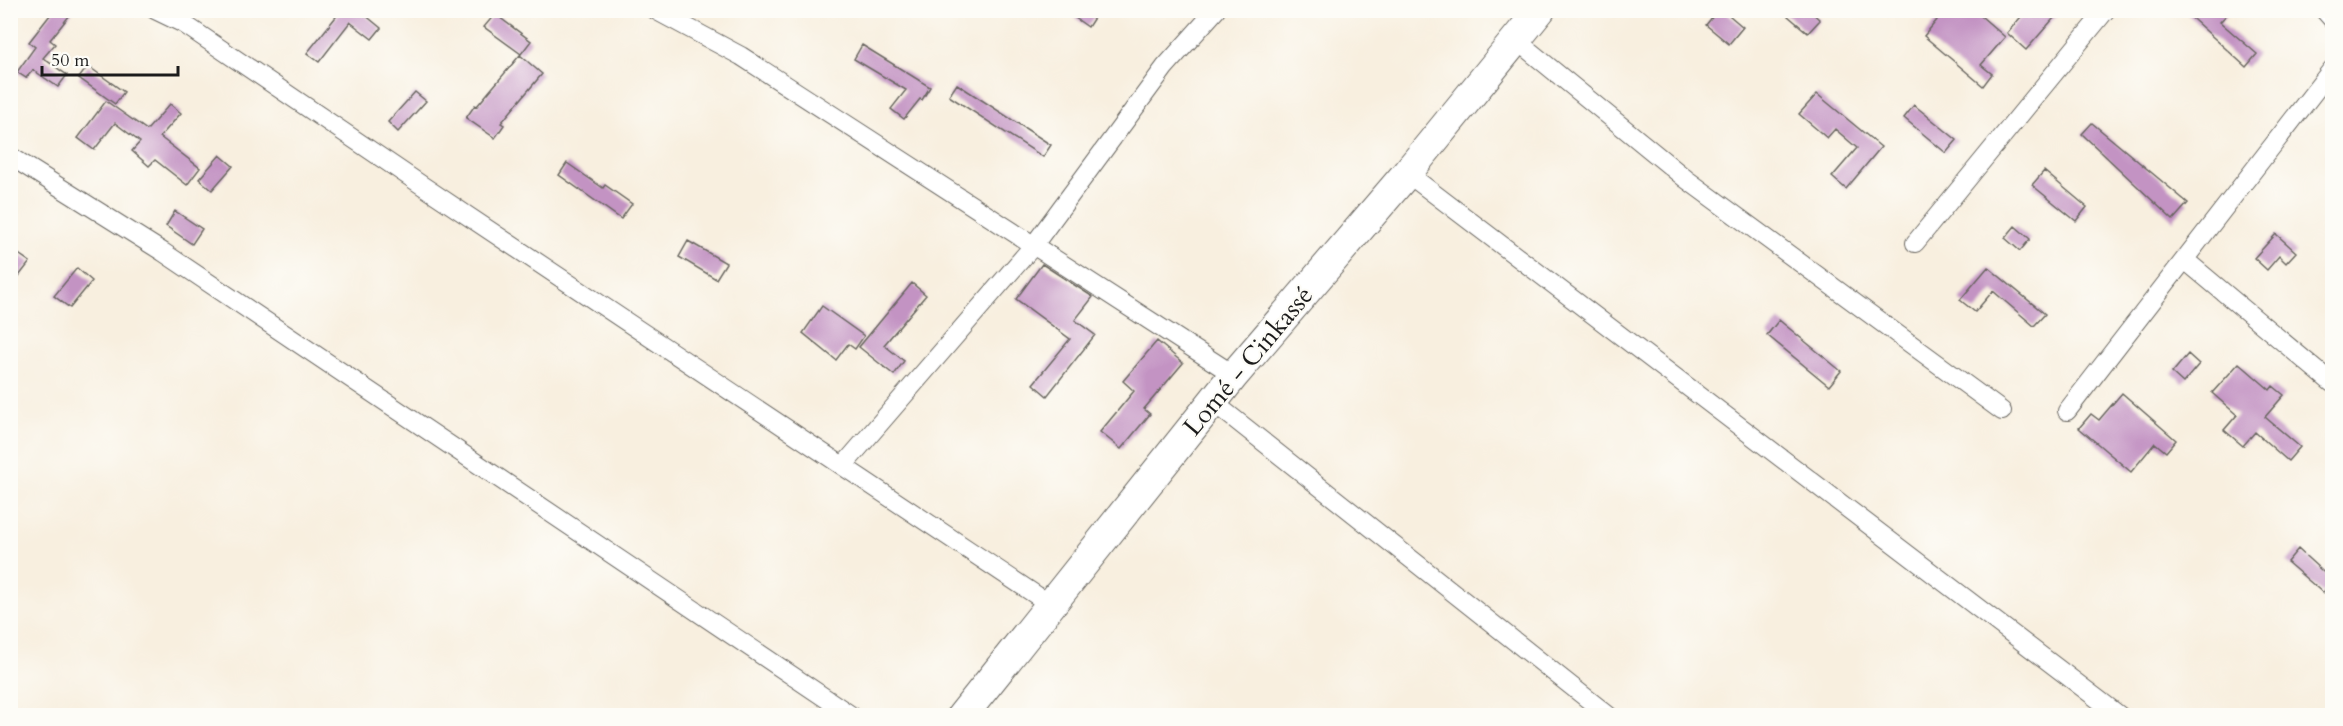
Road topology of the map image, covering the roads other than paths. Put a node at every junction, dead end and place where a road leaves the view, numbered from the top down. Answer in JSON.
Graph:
{"nodes":[{"id":1,"x":155,"y":10,"type":"edge"},
{"id":2,"x":655,"y":10,"type":"edge"},
{"id":3,"x":1216,"y":10,"type":"edge"},
{"id":4,"x":1540,"y":10,"type":"edge"},
{"id":5,"x":2106,"y":10,"type":"edge"},
{"id":6,"x":2324,"y":10,"type":"edge"},
{"id":7,"x":2332,"y":19,"type":"edge"},
{"id":8,"x":1516,"y":40,"type":"junction"},
{"id":9,"x":2332,"y":69,"type":"edge"},
{"id":10,"x":10,"y":156,"type":"edge"},
{"id":11,"x":1407,"y":173,"type":"junction"},
{"id":12,"x":1915,"y":243,"type":"dead end"},
{"id":13,"x":1034,"y":246,"type":"junction"},
{"id":14,"x":2184,"y":260,"type":"junction"},
{"id":15,"x":1234,"y":375,"type":"junction"},
{"id":16,"x":2332,"y":383,"type":"edge"},
{"id":17,"x":1213,"y":402,"type":"junction"},
{"id":18,"x":2002,"y":411,"type":"dead end"},
{"id":19,"x":2067,"y":411,"type":"dead end"},
{"id":20,"x":843,"y":466,"type":"junction"},
{"id":21,"x":1051,"y":605,"type":"junction"},
{"id":22,"x":852,"y":716,"type":"edge"},
{"id":23,"x":962,"y":716,"type":"edge"},
{"id":24,"x":1609,"y":716,"type":"edge"},
{"id":25,"x":2120,"y":716,"type":"edge"}],
"edges":[{"from":1,"to":20,"type":"street"},
{"from":2,"to":13,"type":"street"},
{"from":3,"to":13,"type":"street"},
{"from":4,"to":8,"type":"highway","name":"Lomé - Cinkassé"},
{"from":5,"to":12,"type":"street"},
{"from":6,"to":7,"type":"street"},
{"from":8,"to":11,"type":"highway","name":"Lomé - Cinkassé"},
{"from":8,"to":18,"type":"street"},
{"from":9,"to":14,"type":"street"},
{"from":10,"to":22,"type":"street"},
{"from":11,"to":15,"type":"highway","name":"Lomé - Cinkassé"},
{"from":11,"to":25,"type":"street"},
{"from":13,"to":15,"type":"street"},
{"from":13,"to":20,"type":"street"},
{"from":14,"to":16,"type":"street"},
{"from":14,"to":19,"type":"street"},
{"from":15,"to":17,"type":"highway","name":"Lomé - Cinkassé"},
{"from":17,"to":21,"type":"highway","name":"Lomé - Cinkassé"},
{"from":17,"to":24,"type":"street"},
{"from":20,"to":21,"type":"street"},
{"from":21,"to":23,"type":"highway","name":"Lomé - Cinkassé"}]}
